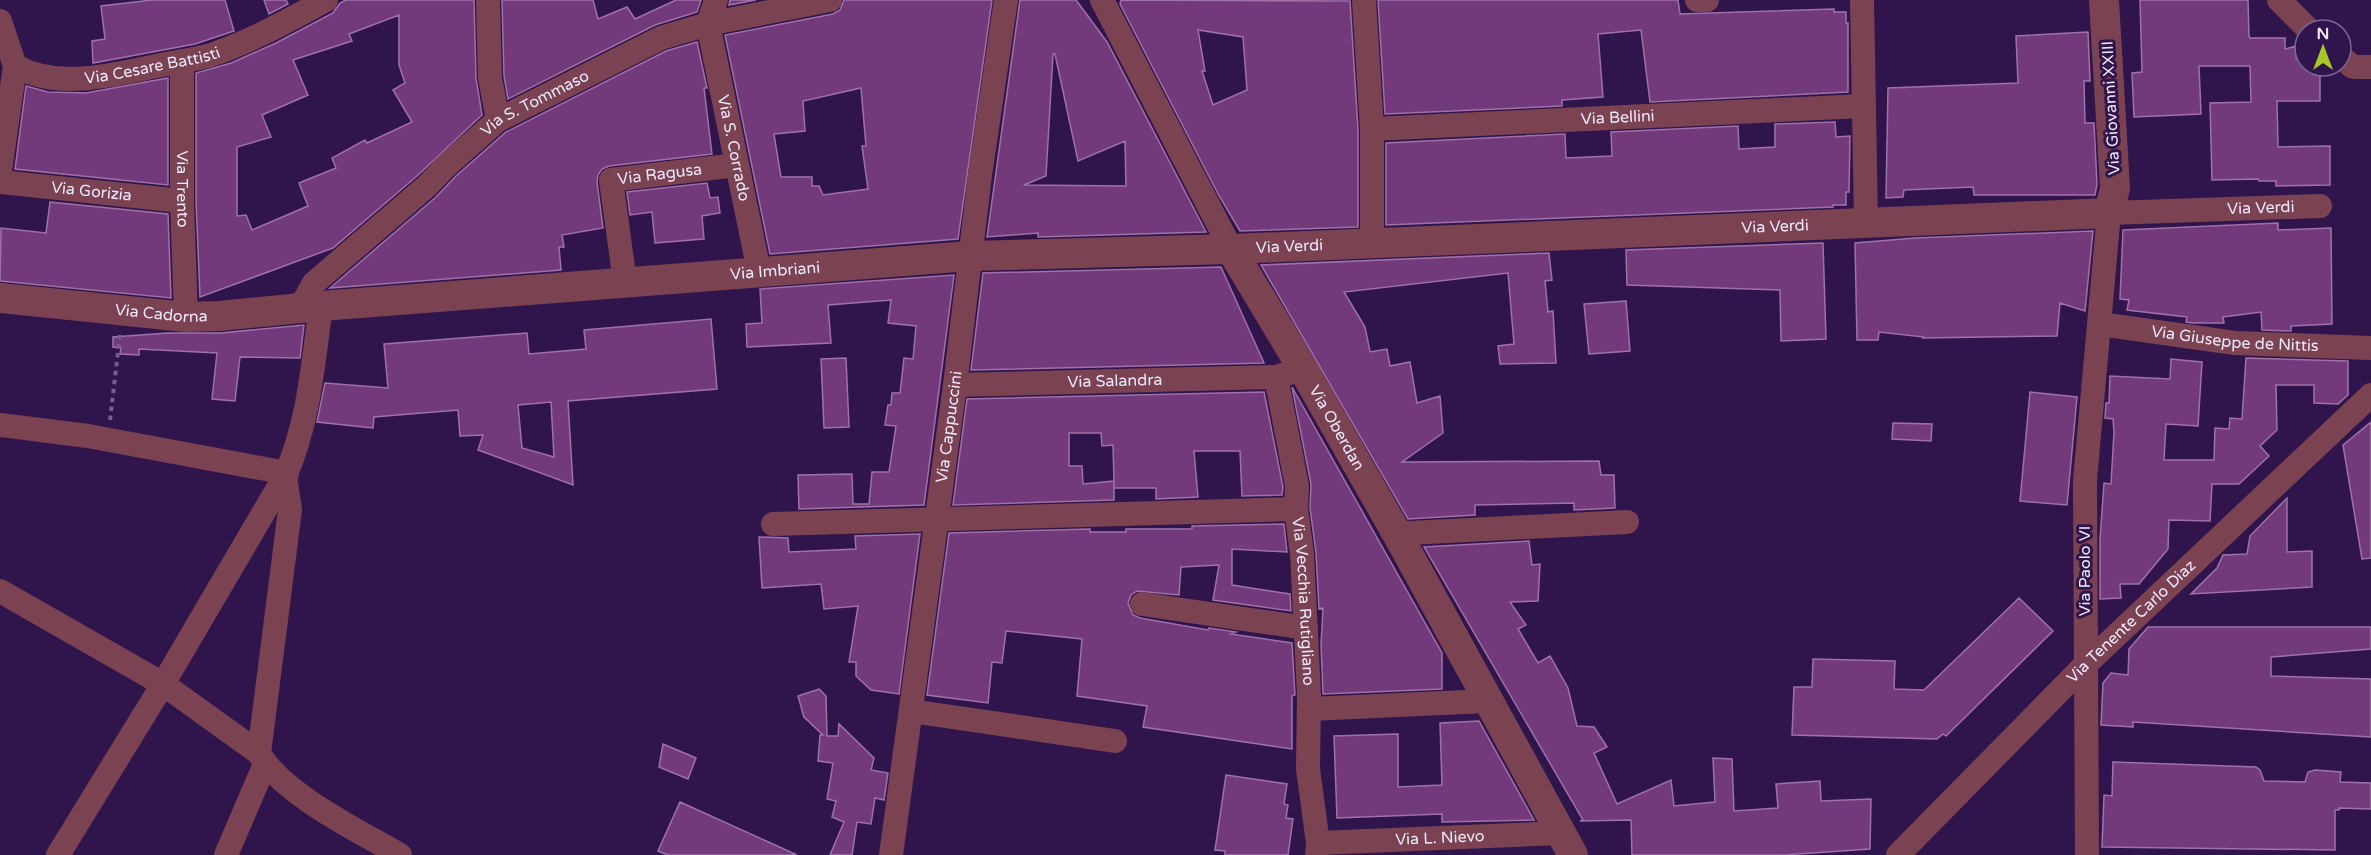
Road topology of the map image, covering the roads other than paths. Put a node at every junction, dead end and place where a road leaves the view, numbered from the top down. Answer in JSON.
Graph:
{"nodes":[{"id":1,"x":326,"y":0,"type":"edge"},
{"id":2,"x":488,"y":0,"type":"edge"},
{"id":3,"x":716,"y":0,"type":"edge"},
{"id":4,"x":831,"y":0,"type":"edge"},
{"id":5,"x":1006,"y":0,"type":"edge"},
{"id":6,"x":1102,"y":0,"type":"edge"},
{"id":7,"x":1364,"y":0,"type":"edge"},
{"id":8,"x":1697,"y":0,"type":"edge"},
{"id":9,"x":1707,"y":0,"type":"edge"},
{"id":10,"x":1862,"y":0,"type":"edge"},
{"id":11,"x":2104,"y":0,"type":"edge"},
{"id":12,"x":2278,"y":0,"type":"edge"},
{"id":13,"x":2297,"y":18,"type":"edge"},
{"id":14,"x":0,"y":21,"type":"edge"},
{"id":15,"x":708,"y":24,"type":"junction"},
{"id":16,"x":182,"y":60,"type":"junction"},
{"id":17,"x":15,"y":66,"type":"junction"},
{"id":18,"x":1863,"y":106,"type":"junction"},
{"id":19,"x":498,"y":120,"type":"junction"},
{"id":20,"x":1372,"y":129,"type":"junction"},
{"id":21,"x":737,"y":165,"type":"junction"},
{"id":22,"x":0,"y":171,"type":"edge"},
{"id":23,"x":0,"y":182,"type":"edge"},
{"id":24,"x":182,"y":201,"type":"junction"},
{"id":25,"x":2320,"y":206,"type":"dead end"},
{"id":26,"x":2109,"y":213,"type":"junction"},
{"id":27,"x":1866,"y":222,"type":"junction"},
{"id":28,"x":1372,"y":243,"type":"junction"},
{"id":29,"x":1231,"y":249,"type":"junction"},
{"id":30,"x":970,"y":256,"type":"junction"},
{"id":31,"x":759,"y":271,"type":"junction"},
{"id":32,"x":625,"y":282,"type":"junction"},
{"id":33,"x":0,"y":297,"type":"edge"},
{"id":34,"x":310,"y":307,"type":"junction"},
{"id":35,"x":186,"y":317,"type":"junction"},
{"id":36,"x":2100,"y":324,"type":"junction"},
{"id":37,"x":2371,"y":348,"type":"edge"},
{"id":38,"x":1290,"y":373,"type":"junction"},
{"id":39,"x":955,"y":385,"type":"junction"},
{"id":40,"x":2371,"y":395,"type":"edge"},
{"id":41,"x":0,"y":425,"type":"edge"},
{"id":42,"x":286,"y":475,"type":"junction"},
{"id":43,"x":1296,"y":508,"type":"junction"},
{"id":44,"x":936,"y":518,"type":"junction"},
{"id":45,"x":1627,"y":522,"type":"dead end"},
{"id":46,"x":773,"y":524,"type":"dead end"},
{"id":47,"x":1400,"y":539,"type":"junction"},
{"id":48,"x":0,"y":591,"type":"edge"},
{"id":49,"x":1142,"y":604,"type":"dead end"},
{"id":50,"x":1306,"y":628,"type":"junction"},
{"id":51,"x":2085,"y":665,"type":"junction"},
{"id":52,"x":163,"y":684,"type":"junction"},
{"id":53,"x":1487,"y":700,"type":"junction"},
{"id":54,"x":1310,"y":710,"type":"junction"},
{"id":55,"x":911,"y":711,"type":"junction"},
{"id":56,"x":1115,"y":741,"type":"dead end"},
{"id":57,"x":262,"y":759,"type":"junction"},
{"id":58,"x":1567,"y":844,"type":"edge"},
{"id":59,"x":1317,"y":849,"type":"edge"},
{"id":60,"x":58,"y":855,"type":"edge"},
{"id":61,"x":226,"y":855,"type":"edge"},
{"id":62,"x":400,"y":855,"type":"edge"},
{"id":63,"x":891,"y":855,"type":"edge"},
{"id":64,"x":1898,"y":855,"type":"edge"},
{"id":65,"x":2086,"y":855,"type":"edge"}],
"edges":[{"from":1,"to":16,"type":"street","name":"Via Cesare Battisti"},
{"from":2,"to":19,"type":"street"},
{"from":3,"to":15,"type":"street"},
{"from":4,"to":15,"type":"street","name":"Via S. Tommaso"},
{"from":5,"to":30,"type":"street","name":"Via Cappuccini"},
{"from":6,"to":29,"type":"street","name":"Via Oberdan"},
{"from":7,"to":20,"type":"street"},
{"from":8,"to":9,"type":"street"},
{"from":10,"to":18,"type":"street"},
{"from":11,"to":26,"type":"street","name":"Via Giovanni XXIII"},
{"from":12,"to":13,"type":"street"},
{"from":14,"to":17,"type":"street"},
{"from":15,"to":19,"type":"street","name":"Via S. Tommaso"},
{"from":15,"to":21,"type":"street","name":"Via S. Corrado"},
{"from":16,"to":17,"type":"street","name":"Via Cesare Battisti"},
{"from":16,"to":24,"type":"street","name":"Via Trento"},
{"from":17,"to":22,"type":"street"},
{"from":18,"to":20,"type":"street","name":"Via Bellini"},
{"from":18,"to":27,"type":"street"},
{"from":19,"to":34,"type":"street","name":"Via S. Tommaso"},
{"from":20,"to":28,"type":"street"},
{"from":21,"to":31,"type":"street","name":"Via S. Corrado"},
{"from":21,"to":32,"type":"street","name":"Via Ragusa"},
{"from":23,"to":24,"type":"street","name":"Via Gorizia"},
{"from":24,"to":35,"type":"street","name":"Via Trento"},
{"from":25,"to":26,"type":"street","name":"Via Verdi"},
{"from":26,"to":27,"type":"street","name":"Via Verdi"},
{"from":26,"to":36,"type":"street","name":"Via Giovanni XXIII"},
{"from":27,"to":28,"type":"street","name":"Via Verdi"},
{"from":28,"to":29,"type":"street","name":"Via Verdi"},
{"from":29,"to":30,"type":"street","name":"Via Imbriani"},
{"from":29,"to":38,"type":"street","name":"Via Oberdan"},
{"from":30,"to":31,"type":"street","name":"Via Imbriani"},
{"from":30,"to":39,"type":"street","name":"Via Cappuccini"},
{"from":31,"to":32,"type":"street","name":"Via Imbriani"},
{"from":32,"to":34,"type":"street","name":"Via Imbriani"},
{"from":33,"to":35,"type":"street","name":"Via Cadorna"},
{"from":34,"to":35,"type":"street","name":"Via Cadorna"},
{"from":34,"to":42,"type":"street"},
{"from":36,"to":37,"type":"street","name":"Via Giuseppe de Nittis"},
{"from":36,"to":51,"type":"street","name":"Via Paolo VI"},
{"from":38,"to":39,"type":"street","name":"Via Salandra"},
{"from":38,"to":43,"type":"street","name":"Via Vecchia Rutigliano"},
{"from":38,"to":47,"type":"street","name":"Via Oberdan"},
{"from":39,"to":44,"type":"street","name":"Via Cappuccini"},
{"from":40,"to":51,"type":"street","name":"Via Tenente Carlo Diaz"},
{"from":41,"to":42,"type":"street"},
{"from":42,"to":52,"type":"street"},
{"from":42,"to":57,"type":"street"},
{"from":43,"to":44,"type":"street"},
{"from":43,"to":50,"type":"street","name":"Via Vecchia Rutigliano"},
{"from":44,"to":46,"type":"street"},
{"from":44,"to":55,"type":"street","name":"Via Cappuccini"},
{"from":45,"to":47,"type":"street"},
{"from":47,"to":53,"type":"street","name":"Via Oberdan"},
{"from":48,"to":52,"type":"street"},
{"from":49,"to":50,"type":"street"},
{"from":50,"to":54,"type":"street","name":"Via Vecchia Rutigliano"},
{"from":51,"to":64,"type":"street","name":"Via Tenente Carlo Diaz"},
{"from":51,"to":65,"type":"street","name":"Via Paolo VI"},
{"from":52,"to":57,"type":"street"},
{"from":52,"to":60,"type":"street"},
{"from":53,"to":54,"type":"street"},
{"from":53,"to":58,"type":"street","name":"Via Oberdan"},
{"from":54,"to":59,"type":"street","name":"Via Vecchia Rutigliano"},
{"from":55,"to":56,"type":"street"},
{"from":55,"to":63,"type":"street","name":"Via Cappuccini"},
{"from":57,"to":61,"type":"street"},
{"from":57,"to":62,"type":"street"},
{"from":58,"to":59,"type":"street","name":"Via L. Nievo"}]}
